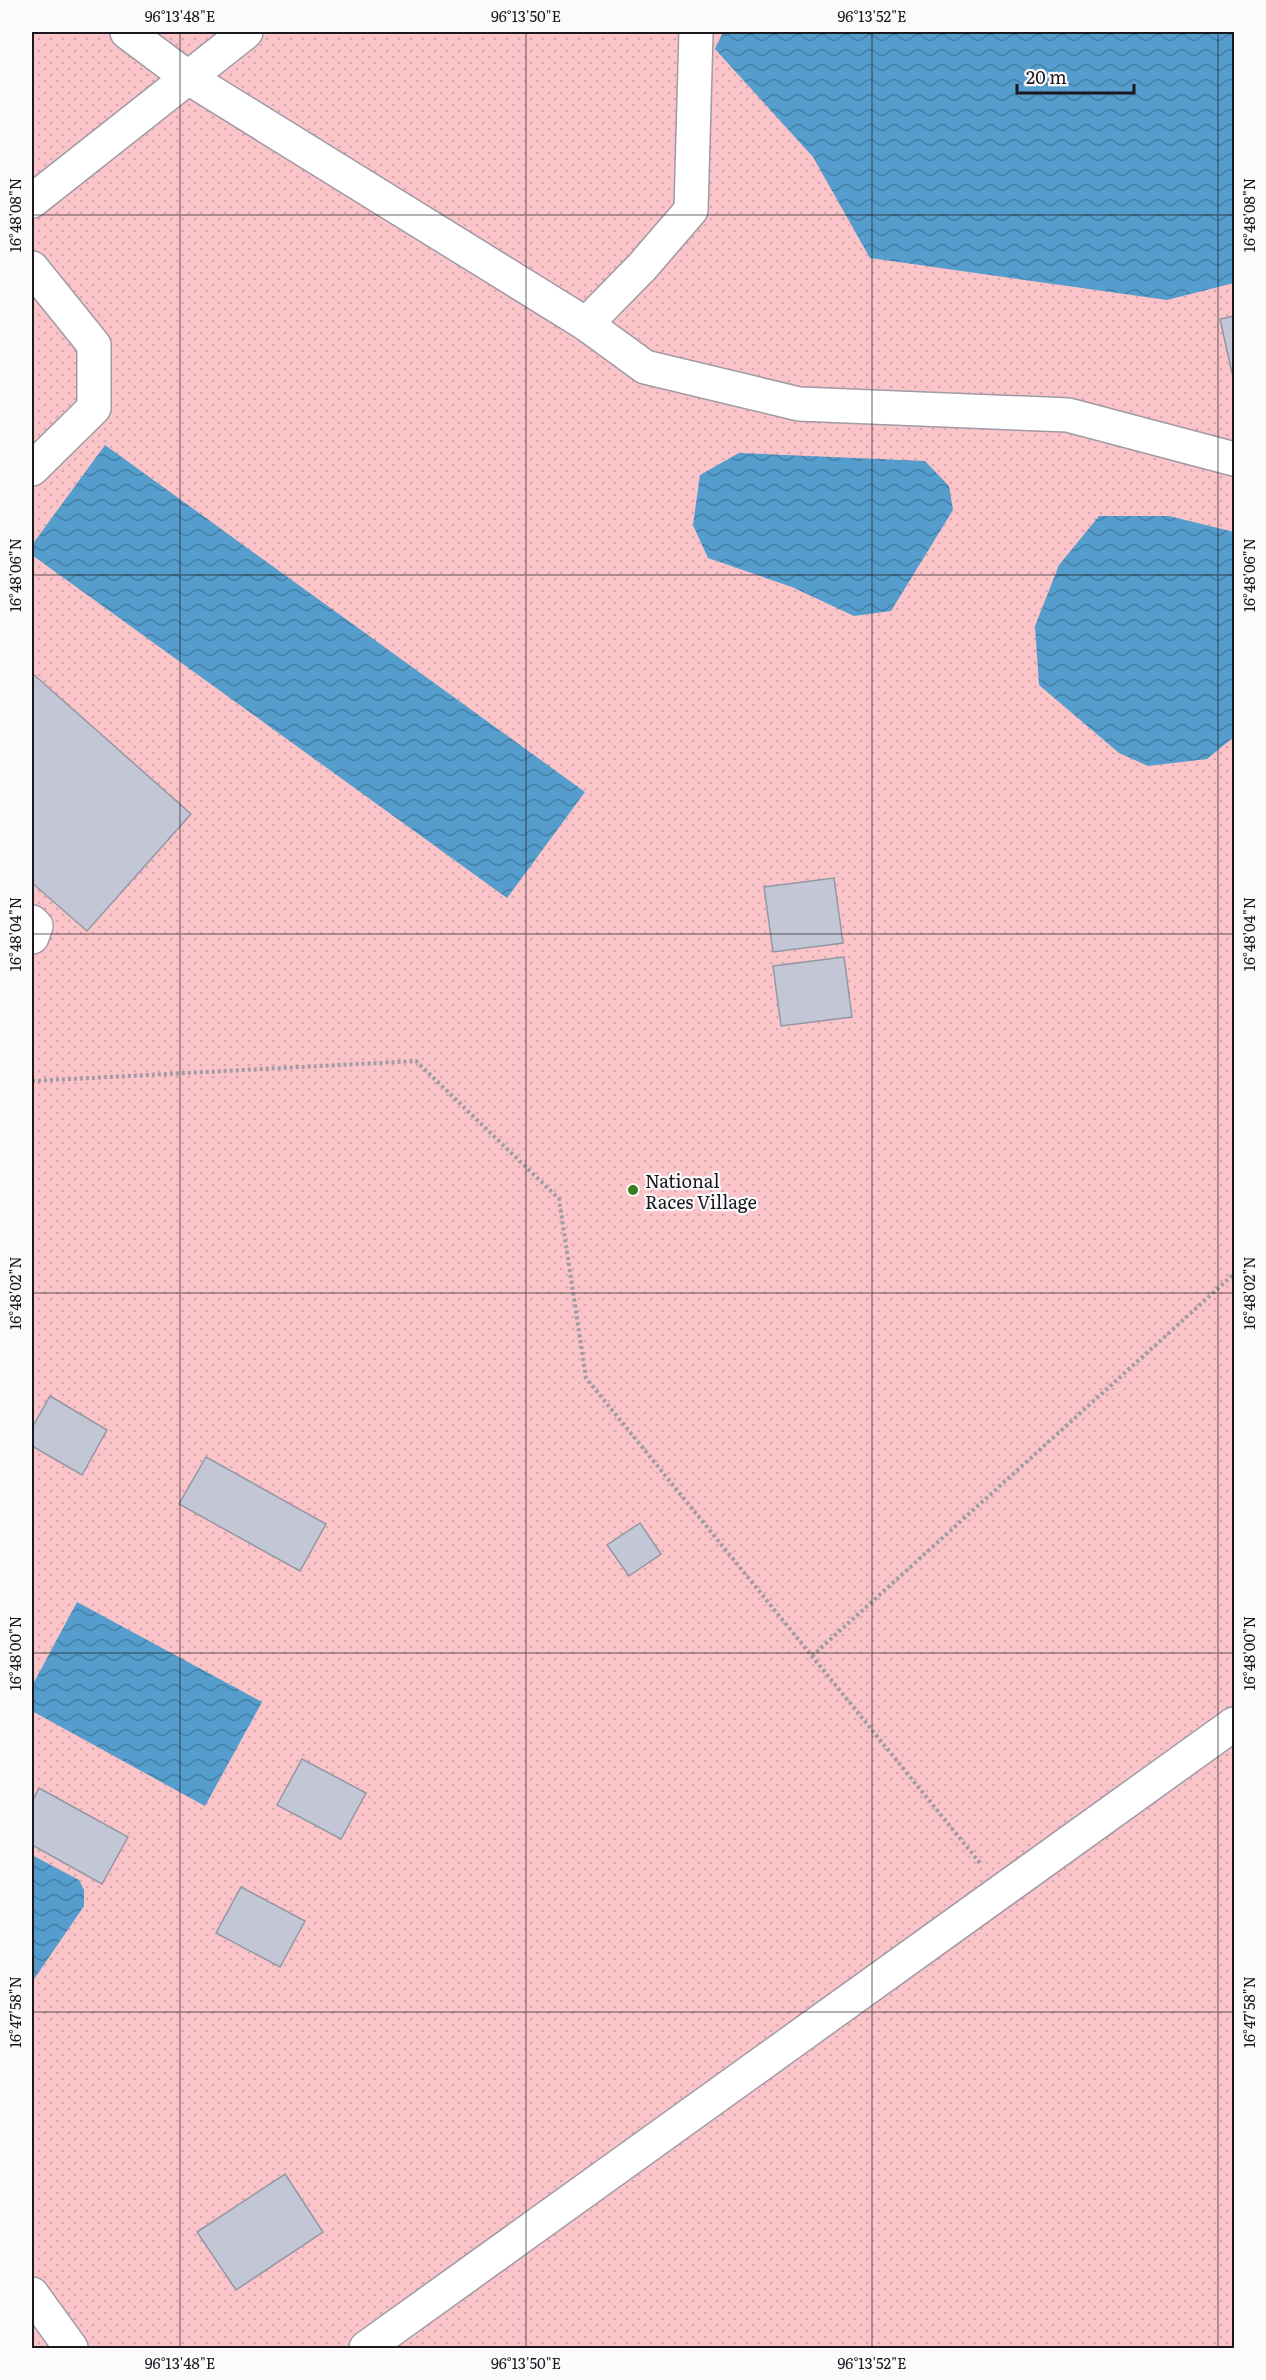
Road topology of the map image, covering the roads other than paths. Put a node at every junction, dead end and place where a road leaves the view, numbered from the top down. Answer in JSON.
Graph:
{"nodes":[{"id":1,"x":127,"y":32,"type":"edge"},
{"id":2,"x":168,"y":32,"type":"edge"},
{"id":3,"x":246,"y":32,"type":"edge"},
{"id":4,"x":696,"y":32,"type":"edge"},
{"id":5,"x":187,"y":77,"type":"junction"},
{"id":6,"x":32,"y":201,"type":"edge"},
{"id":7,"x":32,"y":268,"type":"edge"},
{"id":8,"x":586,"y":324,"type":"junction"},
{"id":9,"x":1234,"y":459,"type":"edge"},
{"id":10,"x":32,"y":468,"type":"edge"},
{"id":11,"x":32,"y":922,"type":"edge"},
{"id":12,"x":32,"y":937,"type":"edge"},
{"id":13,"x":1234,"y":1724,"type":"edge"},
{"id":14,"x":32,"y":2294,"type":"edge"},
{"id":15,"x":71,"y":2349,"type":"edge"},
{"id":16,"x":366,"y":2349,"type":"edge"}],
"edges":[{"from":1,"to":5,"type":"lane"},
{"from":2,"to":5,"type":"lane"},
{"from":3,"to":5,"type":"lane"},
{"from":4,"to":8,"type":"lane"},
{"from":5,"to":6,"type":"lane"},
{"from":5,"to":8,"type":"lane"},
{"from":7,"to":10,"type":"lane"},
{"from":8,"to":9,"type":"lane"},
{"from":11,"to":12,"type":"lane"},
{"from":13,"to":16,"type":"lane"},
{"from":14,"to":15,"type":"lane"}]}
